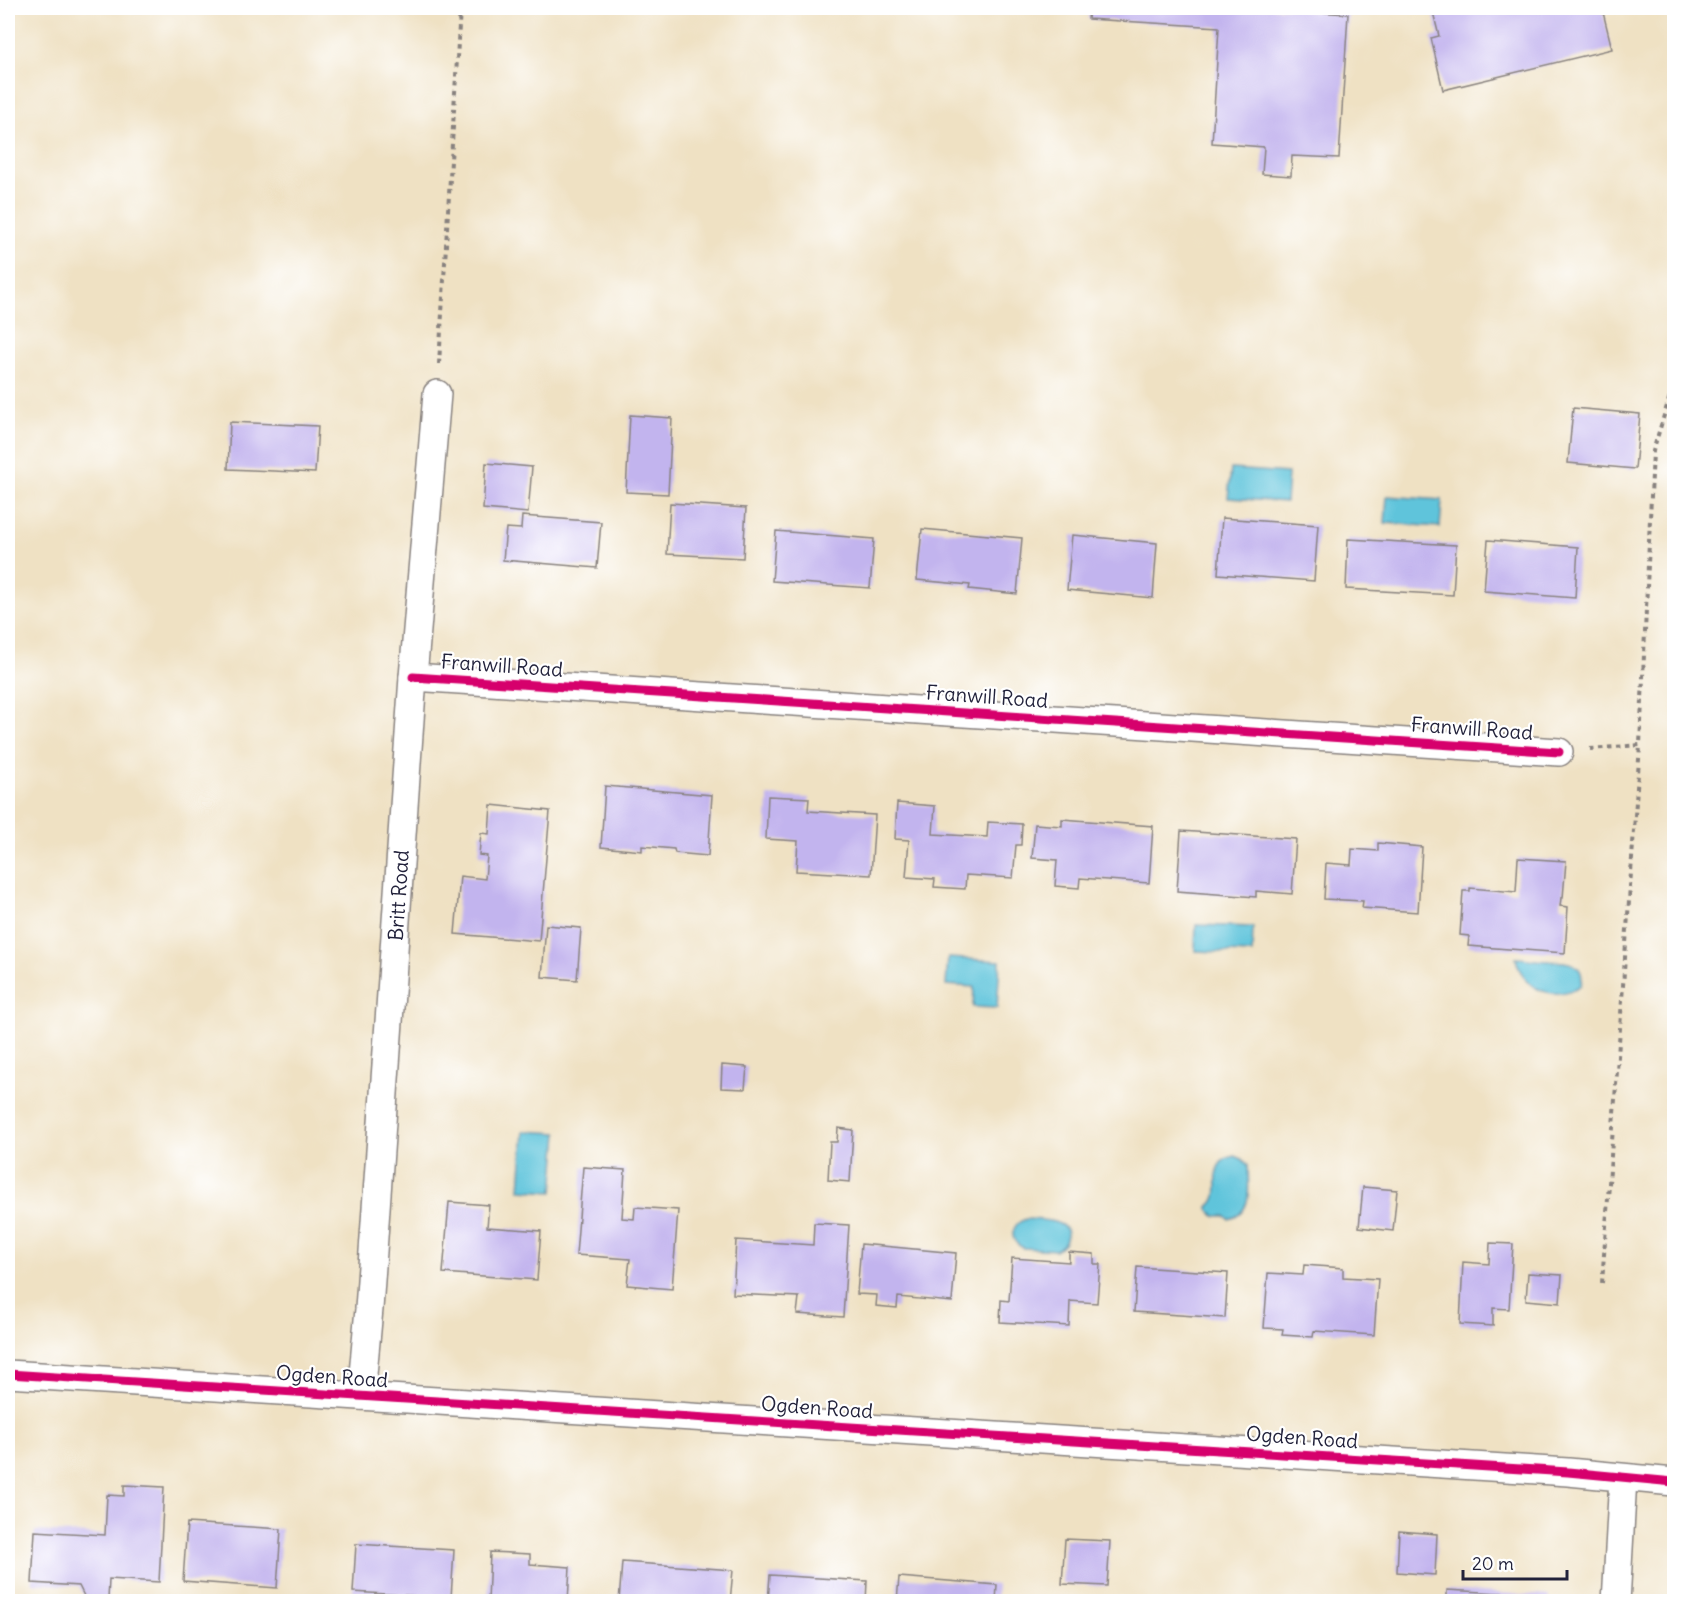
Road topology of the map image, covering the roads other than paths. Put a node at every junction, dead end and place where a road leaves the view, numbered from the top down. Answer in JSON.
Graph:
{"nodes":[{"id":1,"x":437,"y":394,"type":"road end"},
{"id":2,"x":414,"y":677,"type":"junction"},
{"id":3,"x":1559,"y":752,"type":"road end"},
{"id":4,"x":8,"y":1374,"type":"edge"},
{"id":5,"x":361,"y":1396,"type":"junction"},
{"id":6,"x":1623,"y":1478,"type":"junction"},
{"id":7,"x":1674,"y":1482,"type":"edge"},
{"id":8,"x":1616,"y":1602,"type":"edge"}],
"edges":[{"from":1,"to":2,"type":"street","name":"Britt Road"},
{"from":2,"to":3,"type":"street","name":"Franwill Road"},
{"from":2,"to":5,"type":"street","name":"Britt Road"},
{"from":4,"to":5,"type":"street","name":"Ogden Road"},
{"from":5,"to":6,"type":"street","name":"Ogden Road"},
{"from":6,"to":7,"type":"street","name":"Ogden Road"},
{"from":6,"to":8,"type":"street"}]}
